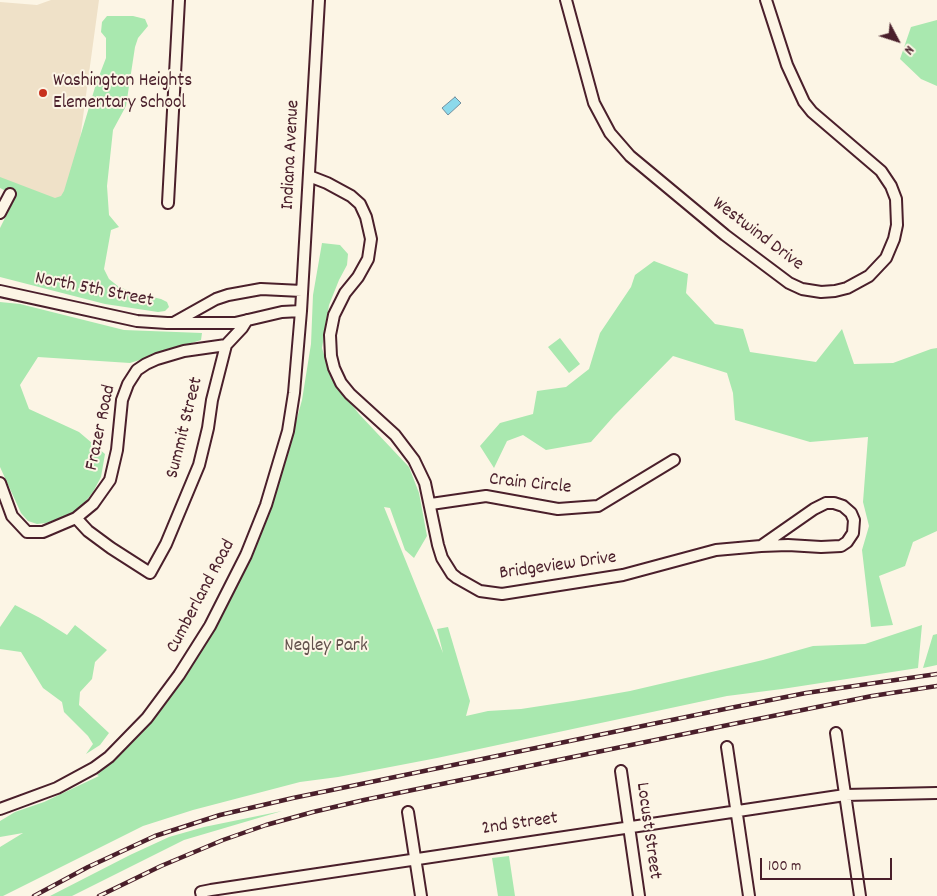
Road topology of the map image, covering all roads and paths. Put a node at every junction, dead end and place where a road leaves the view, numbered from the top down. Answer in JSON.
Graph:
{"nodes":[{"id":1,"x":179,"y":0,"type":"edge"},
{"id":2,"x":318,"y":0,"type":"edge"},
{"id":3,"x":566,"y":0,"type":"edge"},
{"id":4,"x":766,"y":0,"type":"edge"},
{"id":5,"x":308,"y":176,"type":"junction"},
{"id":6,"x":10,"y":194,"type":"dead end"},
{"id":7,"x":168,"y":203,"type":"dead end"},
{"id":8,"x":0,"y":213,"type":"edge"},
{"id":9,"x":0,"y":291,"type":"edge"},
{"id":10,"x":302,"y":291,"type":"junction"},
{"id":11,"x":300,"y":311,"type":"junction"},
{"id":12,"x":247,"y":320,"type":"junction"},
{"id":13,"x":174,"y":323,"type":"junction"},
{"id":14,"x":226,"y":345,"type":"junction"},
{"id":15,"x":674,"y":460,"type":"dead end"},
{"id":16,"x":0,"y":483,"type":"edge"},
{"id":17,"x":431,"y":504,"type":"junction"},
{"id":18,"x":76,"y":518,"type":"junction"},
{"id":19,"x":761,"y":546,"type":"junction"},
{"id":20,"x":836,"y":733,"type":"dead end"},
{"id":21,"x":727,"y":747,"type":"dead end"},
{"id":22,"x":621,"y":771,"type":"dead end"},
{"id":23,"x":937,"y":793,"type":"edge"},
{"id":24,"x":845,"y":795,"type":"junction"},
{"id":25,"x":0,"y":810,"type":"edge"},
{"id":26,"x":738,"y":811,"type":"junction"},
{"id":27,"x":408,"y":812,"type":"dead end"},
{"id":28,"x":629,"y":826,"type":"junction"},
{"id":29,"x":416,"y":858,"type":"junction"},
{"id":30,"x":202,"y":894,"type":"edge"},
{"id":31,"x":421,"y":896,"type":"edge"},
{"id":32,"x":639,"y":896,"type":"edge"},
{"id":33,"x":749,"y":896,"type":"edge"},
{"id":34,"x":860,"y":896,"type":"edge"}],
"edges":[{"from":1,"to":7,"type":"street"},
{"from":2,"to":5,"type":"street","name":"Indiana Avenue"},
{"from":3,"to":4,"type":"street","name":"Westwind Drive"},
{"from":5,"to":10,"type":"street","name":"Indiana Avenue"},
{"from":5,"to":17,"type":"street","name":"Bridgeview Drive"},
{"from":6,"to":8,"type":"street"},
{"from":9,"to":13,"type":"street","name":"North 5th Street"},
{"from":10,"to":11,"type":"street","name":"Indiana Avenue"},
{"from":10,"to":13,"type":"street"},
{"from":11,"to":12,"type":"street","name":"North 5th Street"},
{"from":11,"to":25,"type":"street","name":"Cumberland Road"},
{"from":12,"to":13,"type":"street","name":"North 5th Street"},
{"from":12,"to":14,"type":"street"},
{"from":14,"to":18,"type":"street","name":"Frazer Road"},
{"from":14,"to":18,"type":"street","name":"Summit Street"},
{"from":15,"to":17,"type":"street","name":"Crain Circle"},
{"from":16,"to":18,"type":"street","name":"Frazer Road"},
{"from":17,"to":19,"type":"street","name":"Bridgeview Drive"},
{"from":19,"to":19,"type":"street","name":"Bridgeview Drive"},
{"from":20,"to":24,"type":"street"},
{"from":21,"to":26,"type":"street"},
{"from":22,"to":28,"type":"street","name":"Locust Street"},
{"from":23,"to":24,"type":"street","name":"2nd Street"},
{"from":24,"to":26,"type":"street","name":"2nd Street"},
{"from":24,"to":34,"type":"street"},
{"from":26,"to":28,"type":"street","name":"2nd Street"},
{"from":26,"to":33,"type":"street"},
{"from":27,"to":29,"type":"street"},
{"from":28,"to":29,"type":"street","name":"2nd Street"},
{"from":28,"to":32,"type":"street","name":"Locust Street"},
{"from":29,"to":30,"type":"street","name":"2nd Street"},
{"from":29,"to":31,"type":"street"}]}
